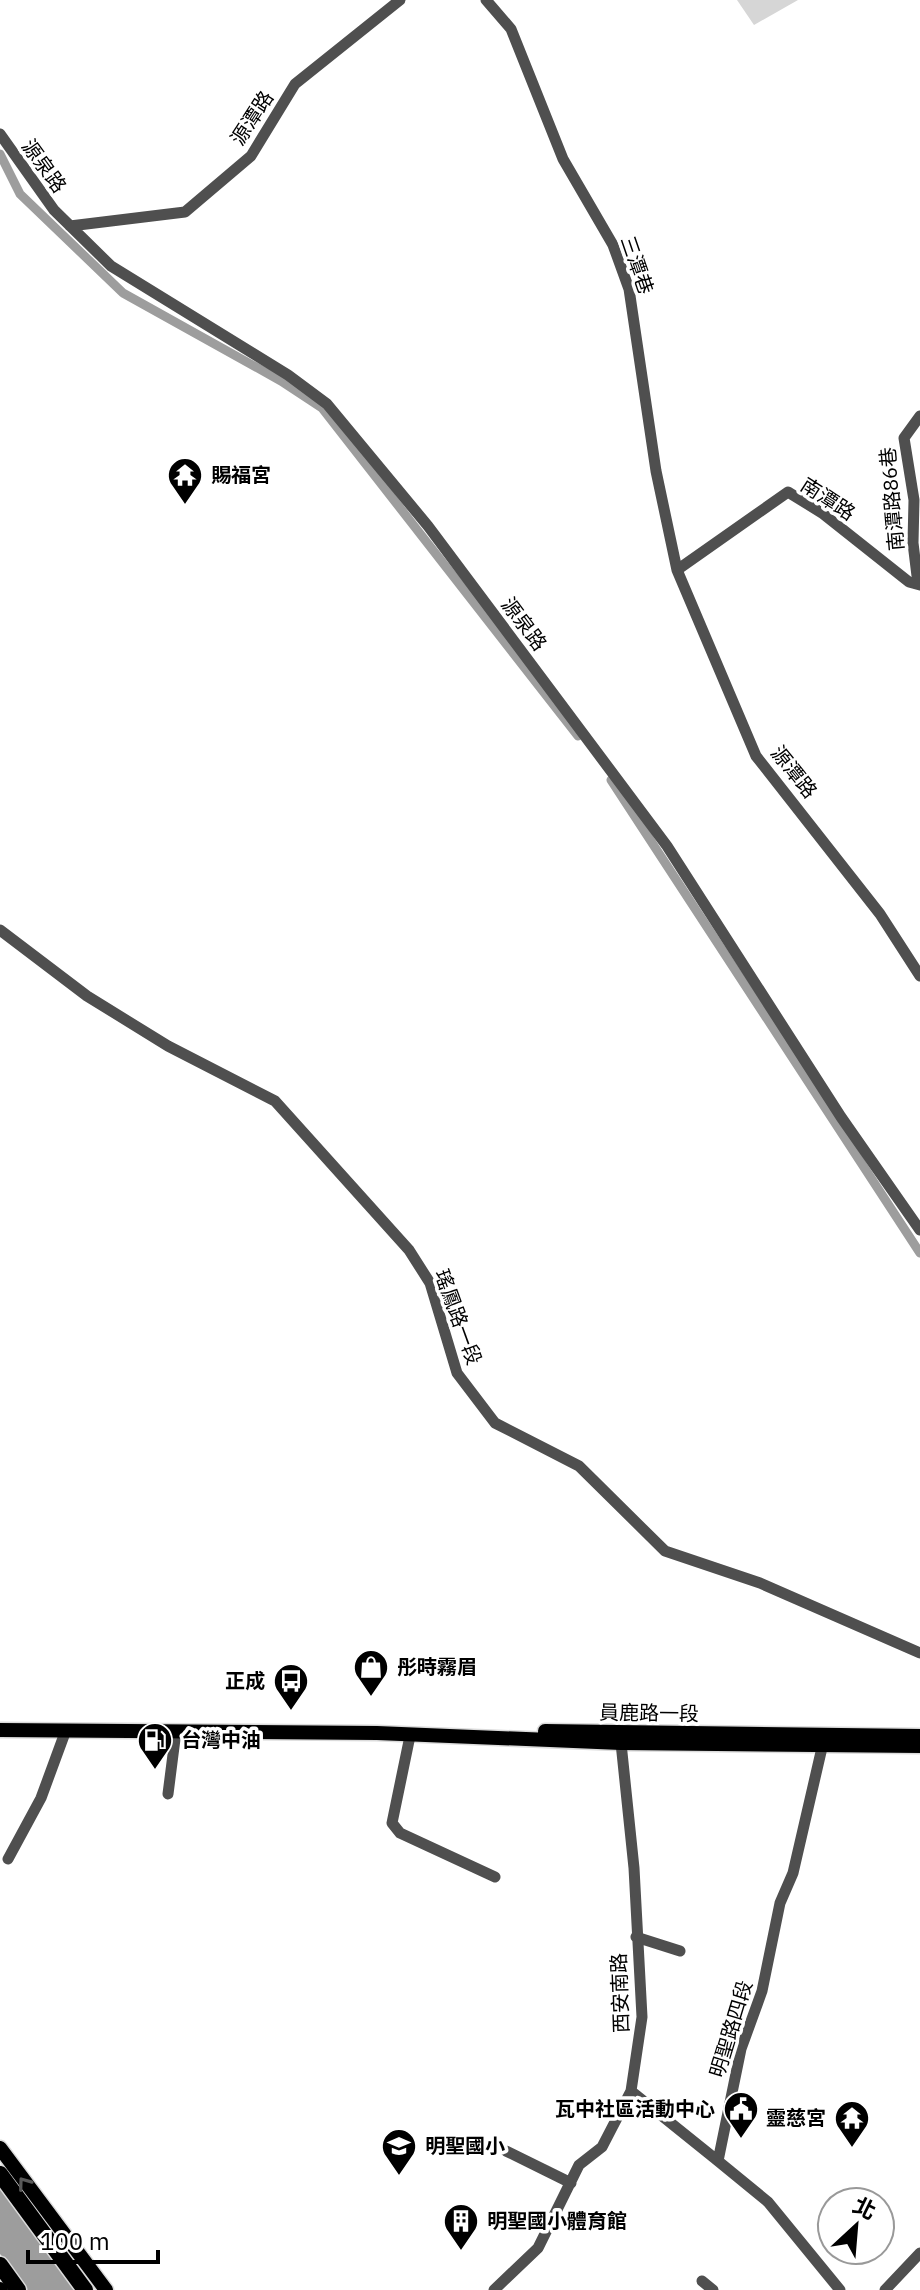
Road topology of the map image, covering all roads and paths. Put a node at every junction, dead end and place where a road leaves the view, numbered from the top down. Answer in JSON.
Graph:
{"nodes":[{"id":1,"x":400,"y":0,"type":"edge"},
{"id":2,"x":486,"y":0,"type":"edge"},
{"id":3,"x":0,"y":134,"type":"edge"},
{"id":4,"x":70,"y":226,"type":"junction"},
{"id":5,"x":920,"y":416,"type":"edge"},
{"id":6,"x":677,"y":570,"type":"junction"},
{"id":7,"x":919,"y":584,"type":"edge"},
{"id":8,"x":0,"y":930,"type":"edge"},
{"id":9,"x":920,"y":976,"type":"edge"},
{"id":10,"x":920,"y":1230,"type":"edge"},
{"id":11,"x":920,"y":1653,"type":"edge"},
{"id":12,"x":0,"y":1730,"type":"edge"},
{"id":13,"x":66,"y":1730,"type":"junction"},
{"id":14,"x":176,"y":1731,"type":"junction"},
{"id":15,"x":377,"y":1733,"type":"junction"},
{"id":16,"x":410,"y":1736,"type":"junction"},
{"id":17,"x":920,"y":1736,"type":"edge"},
{"id":18,"x":824,"y":1740,"type":"junction"},
{"id":19,"x":621,"y":1743,"type":"junction"},
{"id":20,"x":920,"y":1746,"type":"edge"},
{"id":21,"x":168,"y":1794,"type":"dead end"},
{"id":22,"x":8,"y":1859,"type":"dead end"},
{"id":23,"x":495,"y":1877,"type":"dead end"},
{"id":24,"x":636,"y":1937,"type":"junction"},
{"id":25,"x":680,"y":1951,"type":"dead end"},
{"id":26,"x":631,"y":2091,"type":"junction"},
{"id":27,"x":0,"y":2148,"type":"edge"},
{"id":28,"x":506,"y":2151,"type":"dead end"},
{"id":29,"x":718,"y":2161,"type":"junction"},
{"id":30,"x":0,"y":2174,"type":"edge"},
{"id":31,"x":571,"y":2183,"type":"junction"},
{"id":32,"x":920,"y":2253,"type":"edge"},
{"id":33,"x":0,"y":2265,"type":"edge"},
{"id":34,"x":702,"y":2281,"type":"dead end"},
{"id":35,"x":18,"y":2290,"type":"edge"},
{"id":36,"x":85,"y":2290,"type":"edge"},
{"id":37,"x":106,"y":2290,"type":"edge"},
{"id":38,"x":494,"y":2290,"type":"edge"},
{"id":39,"x":713,"y":2290,"type":"edge"},
{"id":40,"x":840,"y":2290,"type":"edge"},
{"id":41,"x":885,"y":2290,"type":"edge"}],
"edges":[{"from":1,"to":4,"type":"street","name":"源潭路"},
{"from":2,"to":6,"type":"street","name":"三潭巷"},
{"from":3,"to":4,"type":"street","name":"源泉路"},
{"from":4,"to":10,"type":"street","name":"源泉路"},
{"from":5,"to":7,"type":"street","name":"南潭路86巷"},
{"from":6,"to":7,"type":"street","name":"南潭路"},
{"from":6,"to":9,"type":"street","name":"源潭路"},
{"from":8,"to":11,"type":"street","name":"瑤鳳路一段"},
{"from":12,"to":13,"type":"main road","name":"員鹿路一段"},
{"from":13,"to":14,"type":"main road","name":"員鹿路一段"},
{"from":13,"to":22,"type":"street"},
{"from":14,"to":15,"type":"main road","name":"員鹿路一段"},
{"from":14,"to":21,"type":"street"},
{"from":15,"to":16,"type":"main road","name":"員鹿路一段"},
{"from":15,"to":18,"type":"main road","name":"員鹿路一段"},
{"from":16,"to":19,"type":"main road","name":"員鹿路一段"},
{"from":16,"to":23,"type":"street"},
{"from":17,"to":18,"type":"main road","name":"員鹿路一段"},
{"from":18,"to":19,"type":"main road","name":"員鹿路一段"},
{"from":18,"to":20,"type":"main road","name":"員鹿路一段"},
{"from":18,"to":29,"type":"street","name":"明聖路四段"},
{"from":19,"to":24,"type":"street","name":"西安南路"},
{"from":24,"to":25,"type":"street"},
{"from":24,"to":26,"type":"street","name":"西安南路"},
{"from":26,"to":29,"type":"street"},
{"from":26,"to":31,"type":"street","name":"西安南路"},
{"from":37,"to":27,"type":"main road","one_way":true},
{"from":28,"to":31,"type":"street"},
{"from":29,"to":40,"type":"street"},
{"from":30,"to":36,"type":"highway"},
{"from":31,"to":38,"type":"street","name":"西安南路"},
{"from":32,"to":41,"type":"street"},
{"from":33,"to":35,"type":"highway"},
{"from":34,"to":39,"type":"street"}]}
